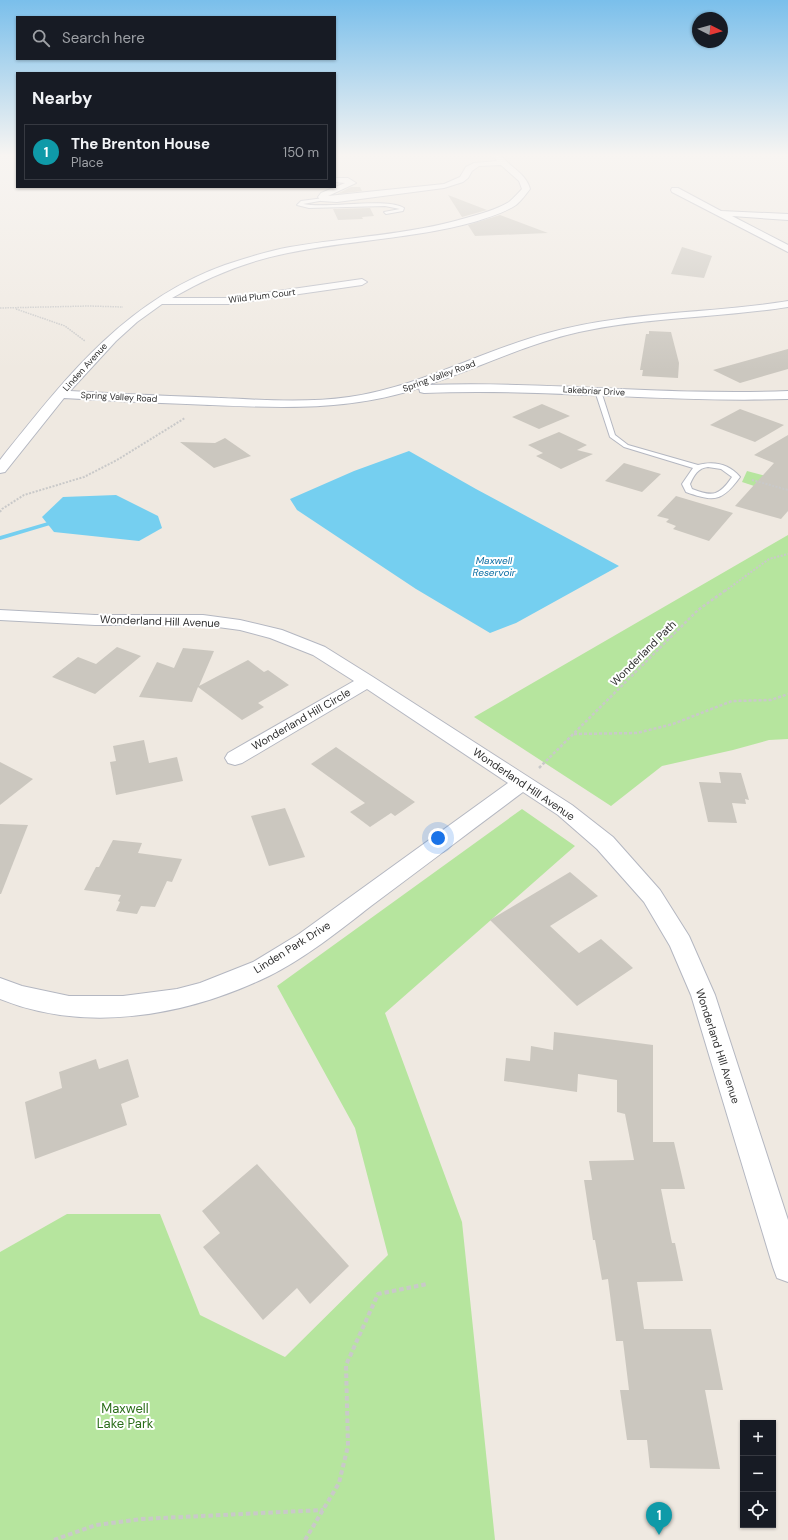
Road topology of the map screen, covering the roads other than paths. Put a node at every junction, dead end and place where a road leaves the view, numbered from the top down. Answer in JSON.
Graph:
{"nodes":[{"id":1,"x":444,"y":226,"type":"edge"},
{"id":2,"x":744,"y":226,"type":"edge"},
{"id":3,"x":788,"y":249,"type":"edge"},
{"id":4,"x":362,"y":282,"type":"dead end"},
{"id":5,"x":156,"y":304,"type":"junction"},
{"id":6,"x":788,"y":304,"type":"edge"},
{"id":7,"x":400,"y":391,"type":"junction"},
{"id":8,"x":598,"y":391,"type":"junction"},
{"id":9,"x":61,"y":394,"type":"junction"},
{"id":10,"x":788,"y":395,"type":"edge"},
{"id":11,"x":698,"y":467,"type":"junction"},
{"id":12,"x":0,"y":469,"type":"edge"},
{"id":13,"x":0,"y":615,"type":"edge"},
{"id":14,"x":367,"y":681,"type":"junction"},
{"id":15,"x":235,"y":758,"type":"dead end"},
{"id":16,"x":522,"y":783,"type":"junction"},
{"id":17,"x":0,"y":988,"type":"edge"},
{"id":18,"x":788,"y":1267,"type":"edge"}],
"edges":[{"from":1,"to":5,"type":"street","name":"Linden Avenue"},
{"from":2,"to":3,"type":"street"},
{"from":4,"to":5,"type":"street","name":"Wild Plum Court"},
{"from":5,"to":9,"type":"street","name":"Linden Avenue"},
{"from":6,"to":7,"type":"street","name":"Spring Valley Road"},
{"from":7,"to":8,"type":"street","name":"Lakebriar Drive"},
{"from":7,"to":9,"type":"street","name":"Spring Valley Road"},
{"from":8,"to":10,"type":"street","name":"Lakebriar Drive"},
{"from":8,"to":11,"type":"lane"},
{"from":9,"to":12,"type":"street","name":"Linden Avenue"},
{"from":11,"to":11,"type":"lane"},
{"from":13,"to":14,"type":"street","name":"Wonderland Hill Avenue"},
{"from":14,"to":15,"type":"street","name":"Wonderland Hill Circle"},
{"from":14,"to":16,"type":"street","name":"Wonderland Hill Avenue"},
{"from":16,"to":17,"type":"street","name":"Linden Park Drive"},
{"from":16,"to":18,"type":"street","name":"Wonderland Hill Avenue"}]}
